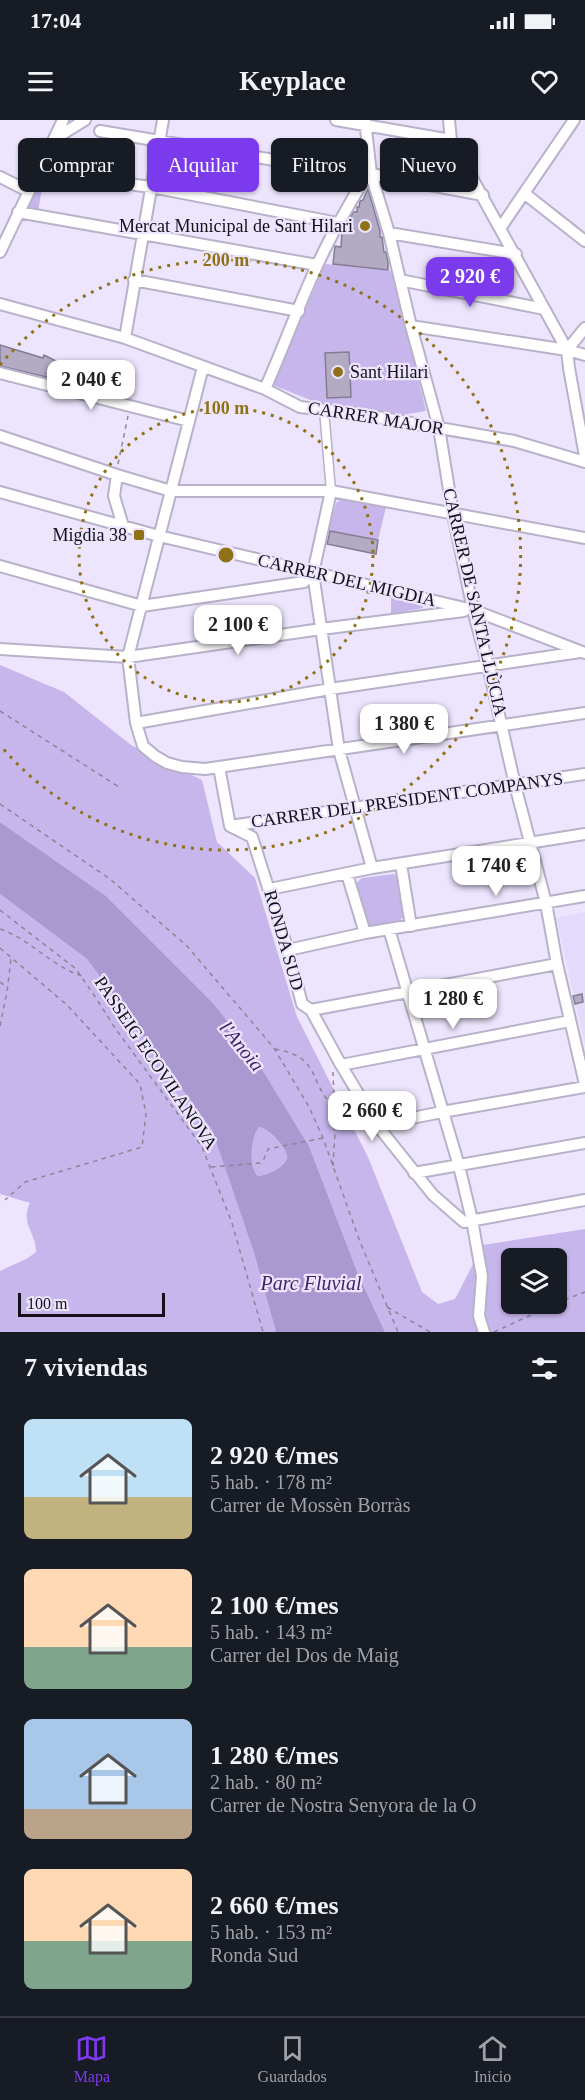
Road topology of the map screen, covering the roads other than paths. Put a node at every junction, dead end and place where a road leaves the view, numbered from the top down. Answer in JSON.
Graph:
{"nodes":[{"id":1,"x":163,"y":120,"type":"edge"},
{"id":2,"x":336,"y":120,"type":"edge"},
{"id":3,"x":449,"y":120,"type":"edge"},
{"id":4,"x":574,"y":120,"type":"edge"},
{"id":5,"x":58,"y":121,"type":"edge"},
{"id":6,"x":81,"y":123,"type":"edge"},
{"id":7,"x":366,"y":123,"type":"edge"},
{"id":8,"x":100,"y":130,"type":"dead end"},
{"id":9,"x":54,"y":138,"type":"edge"},
{"id":10,"x":56,"y":138,"type":"edge"},
{"id":11,"x":160,"y":138,"type":"edge"},
{"id":12,"x":441,"y":138,"type":"edge"},
{"id":13,"x":451,"y":138,"type":"edge"},
{"id":14,"x":147,"y":139,"type":"edge"},
{"id":15,"x":259,"y":158,"type":"edge"},
{"id":16,"x":371,"y":174,"type":"junction"},
{"id":17,"x":0,"y":177,"type":"edge"},
{"id":18,"x":18,"y":186,"type":"edge"},
{"id":19,"x":478,"y":186,"type":"edge"},
{"id":20,"x":28,"y":192,"type":"edge"},
{"id":21,"x":150,"y":192,"type":"edge"},
{"id":22,"x":177,"y":192,"type":"edge"},
{"id":23,"x":524,"y":193,"type":"junction"},
{"id":24,"x":483,"y":195,"type":"junction"},
{"id":25,"x":18,"y":212,"type":"junction"},
{"id":26,"x":338,"y":223,"type":"junction"},
{"id":27,"x":501,"y":227,"type":"junction"},
{"id":28,"x":389,"y":233,"type":"junction"},
{"id":29,"x":142,"y":235,"type":"junction"},
{"id":30,"x":583,"y":235,"type":"edge"},
{"id":31,"x":1,"y":248,"type":"edge"},
{"id":32,"x":516,"y":254,"type":"junction"},
{"id":33,"x":317,"y":265,"type":"junction"},
{"id":34,"x":134,"y":280,"type":"junction"},
{"id":35,"x":400,"y":280,"type":"junction"},
{"id":36,"x":0,"y":304,"type":"edge"},
{"id":37,"x":544,"y":309,"type":"junction"},
{"id":38,"x":299,"y":311,"type":"junction"},
{"id":39,"x":411,"y":326,"type":"junction"},
{"id":40,"x":585,"y":328,"type":"edge"},
{"id":41,"x":125,"y":338,"type":"junction"},
{"id":42,"x":567,"y":350,"type":"junction"},
{"id":43,"x":585,"y":355,"type":"edge"},
{"id":44,"x":203,"y":367,"type":"junction"},
{"id":45,"x":0,"y":373,"type":"edge"},
{"id":46,"x":265,"y":389,"type":"junction"},
{"id":47,"x":324,"y":410,"type":"junction"},
{"id":48,"x":189,"y":421,"type":"junction"},
{"id":49,"x":439,"y":428,"type":"junction"},
{"id":50,"x":0,"y":436,"type":"edge"},
{"id":51,"x":585,"y":456,"type":"edge"},
{"id":52,"x":585,"y":462,"type":"edge"},
{"id":53,"x":117,"y":476,"type":"junction"},
{"id":54,"x":171,"y":491,"type":"junction"},
{"id":55,"x":331,"y":491,"type":"junction"},
{"id":56,"x":0,"y":492,"type":"edge"},
{"id":57,"x":453,"y":514,"type":"junction"},
{"id":58,"x":123,"y":526,"type":"junction"},
{"id":59,"x":159,"y":536,"type":"junction"},
{"id":60,"x":585,"y":538,"type":"edge"},
{"id":61,"x":0,"y":566,"type":"edge"},
{"id":62,"x":313,"y":573,"type":"junction"},
{"id":63,"x":142,"y":606,"type":"junction"},
{"id":64,"x":474,"y":610,"type":"junction"},
{"id":65,"x":321,"y":629,"type":"junction"},
{"id":66,"x":0,"y":650,"type":"edge"},
{"id":67,"x":583,"y":652,"type":"edge"},
{"id":68,"x":128,"y":657,"type":"junction"},
{"id":69,"x":489,"y":666,"type":"junction"},
{"id":70,"x":330,"y":689,"type":"junction"},
{"id":71,"x":585,"y":713,"type":"edge"},
{"id":72,"x":136,"y":723,"type":"junction"},
{"id":73,"x":503,"y":726,"type":"junction"},
{"id":74,"x":339,"y":750,"type":"junction"},
{"id":75,"x":219,"y":767,"type":"junction"},
{"id":76,"x":585,"y":774,"type":"edge"},
{"id":77,"x":515,"y":785,"type":"junction"},
{"id":78,"x":355,"y":808,"type":"junction"},
{"id":79,"x":230,"y":826,"type":"junction"},
{"id":80,"x":585,"y":834,"type":"edge"},
{"id":81,"x":529,"y":843,"type":"junction"},
{"id":82,"x":401,"y":864,"type":"junction"},
{"id":83,"x":372,"y":868,"type":"junction"},
{"id":84,"x":347,"y":874,"type":"junction"},
{"id":85,"x":270,"y":889,"type":"junction"},
{"id":86,"x":585,"y":896,"type":"edge"},
{"id":87,"x":546,"y":903,"type":"junction"},
{"id":88,"x":411,"y":926,"type":"junction"},
{"id":89,"x":389,"y":929,"type":"junction"},
{"id":90,"x":365,"y":933,"type":"junction"},
{"id":91,"x":288,"y":950,"type":"junction"},
{"id":92,"x":557,"y":964,"type":"junction"},
{"id":93,"x":408,"y":991,"type":"junction"},
{"id":94,"x":311,"y":1010,"type":"junction"},
{"id":95,"x":570,"y":1021,"type":"junction"},
{"id":96,"x":424,"y":1050,"type":"junction"},
{"id":97,"x":336,"y":1065,"type":"junction"},
{"id":98,"x":585,"y":1086,"type":"edge"},
{"id":99,"x":442,"y":1112,"type":"junction"},
{"id":100,"x":377,"y":1125,"type":"junction"},
{"id":101,"x":585,"y":1143,"type":"edge"},
{"id":102,"x":459,"y":1166,"type":"junction"},
{"id":103,"x":414,"y":1173,"type":"junction"},
{"id":104,"x":585,"y":1200,"type":"edge"},
{"id":105,"x":472,"y":1220,"type":"junction"},
{"id":106,"x":484,"y":1332,"type":"edge"}],
"edges":[{"from":1,"to":11,"type":"street"},
{"from":2,"to":7,"type":"street"},
{"from":3,"to":13,"type":"street"},
{"from":4,"to":23,"type":"street"},
{"from":5,"to":6,"type":"street"},
{"from":5,"to":9,"type":"street"},
{"from":6,"to":10,"type":"street"},
{"from":7,"to":12,"type":"street"},
{"from":7,"to":16,"type":"street","name":"CARRER DE SANTA LLÙCIA"},
{"from":8,"to":14,"type":"street"},
{"from":15,"to":16,"type":"street"},
{"from":16,"to":24,"type":"street"},
{"from":16,"to":26,"type":"street"},
{"from":16,"to":28,"type":"street","name":"CARRER DE SANTA LLÙCIA"},
{"from":17,"to":18,"type":"street"},
{"from":19,"to":24,"type":"street"},
{"from":20,"to":25,"type":"street"},
{"from":21,"to":29,"type":"street"},
{"from":22,"to":26,"type":"street"},
{"from":23,"to":27,"type":"street"},
{"from":23,"to":30,"type":"street"},
{"from":24,"to":27,"type":"street"},
{"from":25,"to":29,"type":"street"},
{"from":25,"to":31,"type":"street"},
{"from":26,"to":33,"type":"street"},
{"from":27,"to":32,"type":"street"},
{"from":28,"to":32,"type":"street"},
{"from":28,"to":35,"type":"street","name":"CARRER DE SANTA LLÙCIA"},
{"from":29,"to":33,"type":"street"},
{"from":29,"to":34,"type":"street"},
{"from":32,"to":37,"type":"street"},
{"from":33,"to":38,"type":"street"},
{"from":34,"to":38,"type":"street"},
{"from":34,"to":41,"type":"street"},
{"from":35,"to":37,"type":"street"},
{"from":35,"to":39,"type":"street","name":"CARRER DE SANTA LLÙCIA"},
{"from":36,"to":41,"type":"street","name":"CARRER MAJOR"},
{"from":37,"to":42,"type":"street"},
{"from":38,"to":46,"type":"street"},
{"from":39,"to":42,"type":"street"},
{"from":39,"to":49,"type":"street","name":"CARRER DE SANTA LLÙCIA"},
{"from":40,"to":42,"type":"street"},
{"from":41,"to":44,"type":"street","name":"CARRER MAJOR"},
{"from":42,"to":43,"type":"street"},
{"from":42,"to":51,"type":"street"},
{"from":44,"to":46,"type":"street","name":"CARRER MAJOR"},
{"from":44,"to":48,"type":"street"},
{"from":45,"to":48,"type":"street"},
{"from":46,"to":47,"type":"street","name":"CARRER MAJOR"},
{"from":47,"to":49,"type":"street","name":"CARRER MAJOR"},
{"from":47,"to":55,"type":"street"},
{"from":48,"to":54,"type":"street"},
{"from":49,"to":52,"type":"street","name":"CARRER MAJOR"},
{"from":49,"to":57,"type":"street","name":"CARRER DE SANTA LLÙCIA"},
{"from":50,"to":53,"type":"street"},
{"from":53,"to":54,"type":"street"},
{"from":53,"to":58,"type":"street"},
{"from":54,"to":55,"type":"street"},
{"from":54,"to":59,"type":"street"},
{"from":55,"to":57,"type":"street"},
{"from":55,"to":62,"type":"street"},
{"from":56,"to":58,"type":"street","name":"CARRER DEL MIGDIA"},
{"from":57,"to":60,"type":"street"},
{"from":57,"to":64,"type":"street","name":"CARRER DE SANTA LLÙCIA"},
{"from":58,"to":59,"type":"street","name":"CARRER DEL MIGDIA"},
{"from":59,"to":62,"type":"street","name":"CARRER DEL MIGDIA"},
{"from":59,"to":63,"type":"street"},
{"from":61,"to":63,"type":"street"},
{"from":62,"to":63,"type":"street"},
{"from":62,"to":64,"type":"street","name":"CARRER DEL MIGDIA"},
{"from":62,"to":65,"type":"street"},
{"from":63,"to":68,"type":"street"},
{"from":64,"to":65,"type":"street"},
{"from":64,"to":67,"type":"street","name":"CARRER DEL MIGDIA"},
{"from":64,"to":69,"type":"street","name":"CARRER DE SANTA LLÙCIA"},
{"from":65,"to":68,"type":"street"},
{"from":65,"to":70,"type":"street"},
{"from":66,"to":68,"type":"street"},
{"from":67,"to":69,"type":"street"},
{"from":68,"to":72,"type":"street"},
{"from":69,"to":70,"type":"street"},
{"from":69,"to":73,"type":"street","name":"CARRER DE SANTA LLÙCIA"},
{"from":70,"to":72,"type":"street"},
{"from":70,"to":74,"type":"street"},
{"from":71,"to":73,"type":"street"},
{"from":72,"to":75,"type":"street"},
{"from":73,"to":74,"type":"street"},
{"from":73,"to":77,"type":"street","name":"CARRER DE SANTA LLÙCIA"},
{"from":74,"to":75,"type":"street"},
{"from":74,"to":78,"type":"street"},
{"from":75,"to":79,"type":"street"},
{"from":76,"to":77,"type":"street","name":"CARRER DEL PRESIDENT COMPANYS"},
{"from":77,"to":78,"type":"street","name":"CARRER DEL PRESIDENT COMPANYS"},
{"from":77,"to":81,"type":"street","name":"CARRER DE SANTA LLÙCIA"},
{"from":78,"to":79,"type":"street","name":"CARRER DEL PRESIDENT COMPANYS"},
{"from":78,"to":83,"type":"street"},
{"from":79,"to":85,"type":"street","name":"RONDA SUD"},
{"from":80,"to":81,"type":"street"},
{"from":81,"to":82,"type":"street"},
{"from":81,"to":87,"type":"street","name":"CARRER DE SANTA LLÙCIA"},
{"from":82,"to":83,"type":"street"},
{"from":82,"to":88,"type":"street"},
{"from":83,"to":84,"type":"street"},
{"from":84,"to":85,"type":"street"},
{"from":84,"to":90,"type":"street"},
{"from":85,"to":91,"type":"street","name":"RONDA SUD"},
{"from":86,"to":87,"type":"street"},
{"from":87,"to":88,"type":"street"},
{"from":87,"to":92,"type":"street","name":"CARRER DE SANTA LLÙCIA"},
{"from":88,"to":89,"type":"street"},
{"from":89,"to":90,"type":"street"},
{"from":89,"to":93,"type":"street"},
{"from":90,"to":91,"type":"street"},
{"from":91,"to":94,"type":"street","name":"RONDA SUD"},
{"from":92,"to":93,"type":"street"},
{"from":92,"to":95,"type":"street","name":"CARRER DE SANTA LLÙCIA"},
{"from":93,"to":94,"type":"street"},
{"from":93,"to":96,"type":"street"},
{"from":94,"to":97,"type":"street","name":"RONDA SUD"},
{"from":95,"to":96,"type":"street"},
{"from":95,"to":98,"type":"street","name":"CARRER DE SANTA LLÙCIA"},
{"from":96,"to":97,"type":"street"},
{"from":96,"to":99,"type":"street"},
{"from":97,"to":100,"type":"street","name":"RONDA SUD"},
{"from":98,"to":99,"type":"street"},
{"from":99,"to":100,"type":"street"},
{"from":99,"to":102,"type":"street"},
{"from":100,"to":103,"type":"street","name":"RONDA SUD"},
{"from":101,"to":102,"type":"street"},
{"from":102,"to":103,"type":"street"},
{"from":102,"to":105,"type":"street"},
{"from":103,"to":105,"type":"street","name":"RONDA SUD"},
{"from":104,"to":105,"type":"street"},
{"from":105,"to":106,"type":"street"}]}
